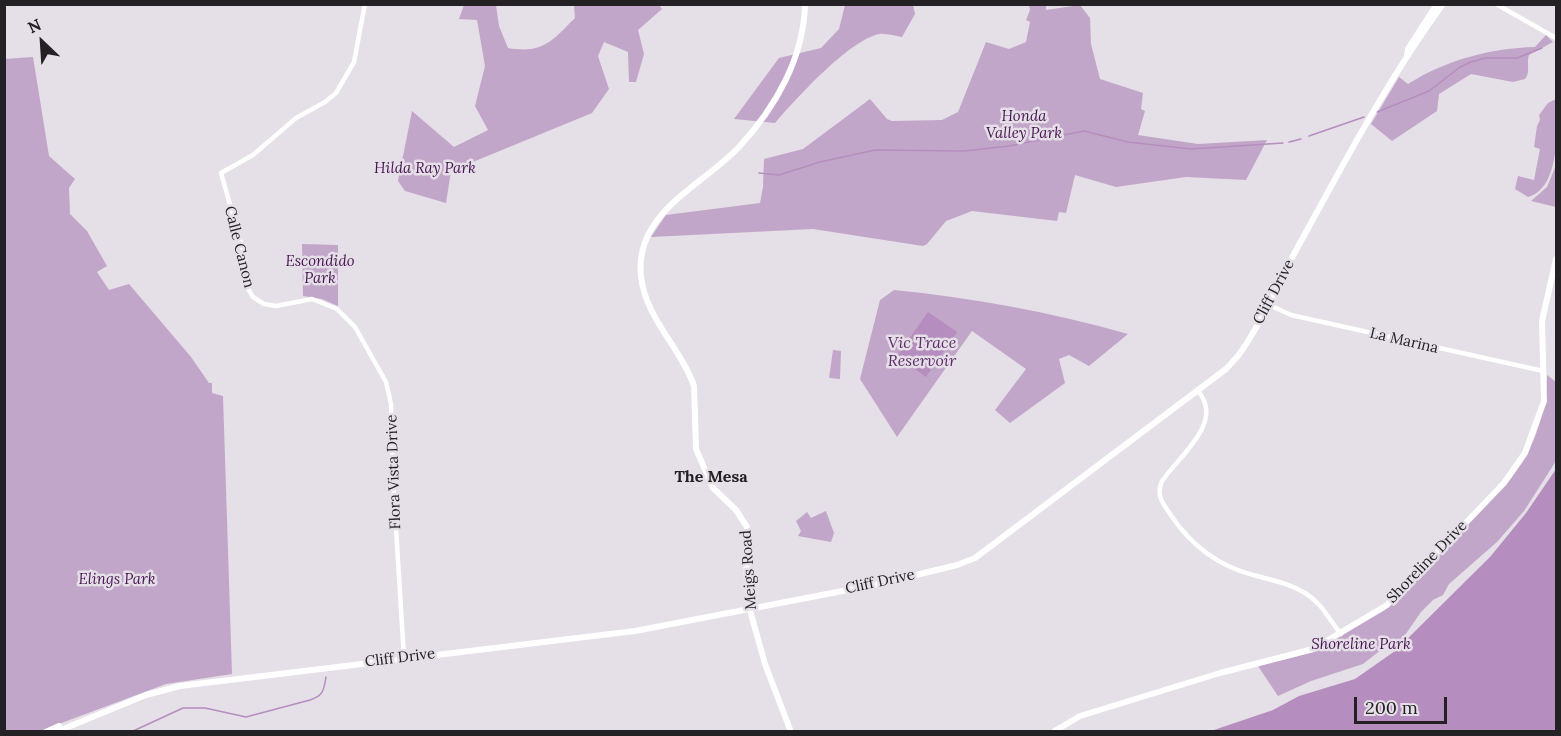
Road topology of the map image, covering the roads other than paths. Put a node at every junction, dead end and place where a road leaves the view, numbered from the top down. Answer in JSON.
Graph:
{"nodes":[{"id":1,"x":365,"y":4,"type":"edge"},
{"id":2,"x":805,"y":4,"type":"edge"},
{"id":3,"x":1437,"y":4,"type":"edge"},
{"id":4,"x":1443,"y":4,"type":"edge"},
{"id":5,"x":1496,"y":4,"type":"edge"},
{"id":6,"x":1557,"y":38,"type":"edge"},
{"id":7,"x":1406,"y":56,"type":"junction"},
{"id":8,"x":1557,"y":259,"type":"edge"},
{"id":9,"x":1267,"y":304,"type":"junction"},
{"id":10,"x":332,"y":306,"type":"joint"},
{"id":11,"x":1543,"y":372,"type":"junction"},
{"id":12,"x":1197,"y":390,"type":"junction"},
{"id":13,"x":751,"y":608,"type":"junction"},
{"id":14,"x":1341,"y":634,"type":"junction"},
{"id":15,"x":404,"y":658,"type":"junction"},
{"id":16,"x":117,"y":706,"type":"junction"},
{"id":17,"x":46,"y":732,"type":"edge"},
{"id":18,"x":56,"y":732,"type":"edge"},
{"id":19,"x":791,"y":732,"type":"edge"},
{"id":20,"x":1053,"y":732,"type":"edge"}],
"edges":[{"from":1,"to":10,"type":"street","name":"Calle Canon"},
{"from":2,"to":13,"type":"main road","name":"Meigs Road"},
{"from":3,"to":7,"type":"main road","name":"Cliff Drive"},
{"from":4,"to":7,"type":"main road","name":"Cliff Drive"},
{"from":5,"to":6,"type":"street"},
{"from":7,"to":9,"type":"main road","name":"Cliff Drive"},
{"from":8,"to":11,"type":"main road","name":"Shoreline Drive"},
{"from":9,"to":11,"type":"street","name":"La Marina"},
{"from":9,"to":12,"type":"main road","name":"Cliff Drive"},
{"from":10,"to":15,"type":"street","name":"Flora Vista Drive"},
{"from":11,"to":14,"type":"main road","name":"Shoreline Drive"},
{"from":12,"to":13,"type":"main road","name":"Cliff Drive"},
{"from":12,"to":14,"type":"street"},
{"from":13,"to":15,"type":"main road","name":"Cliff Drive"},
{"from":13,"to":19,"type":"main road","name":"Meigs Road"},
{"from":14,"to":20,"type":"main road","name":"Shoreline Drive"},
{"from":15,"to":16,"type":"main road","name":"Cliff Drive"},
{"from":16,"to":17,"type":"main road","name":"Cliff Drive"},
{"from":16,"to":18,"type":"main road","name":"Cliff Drive"}]}
